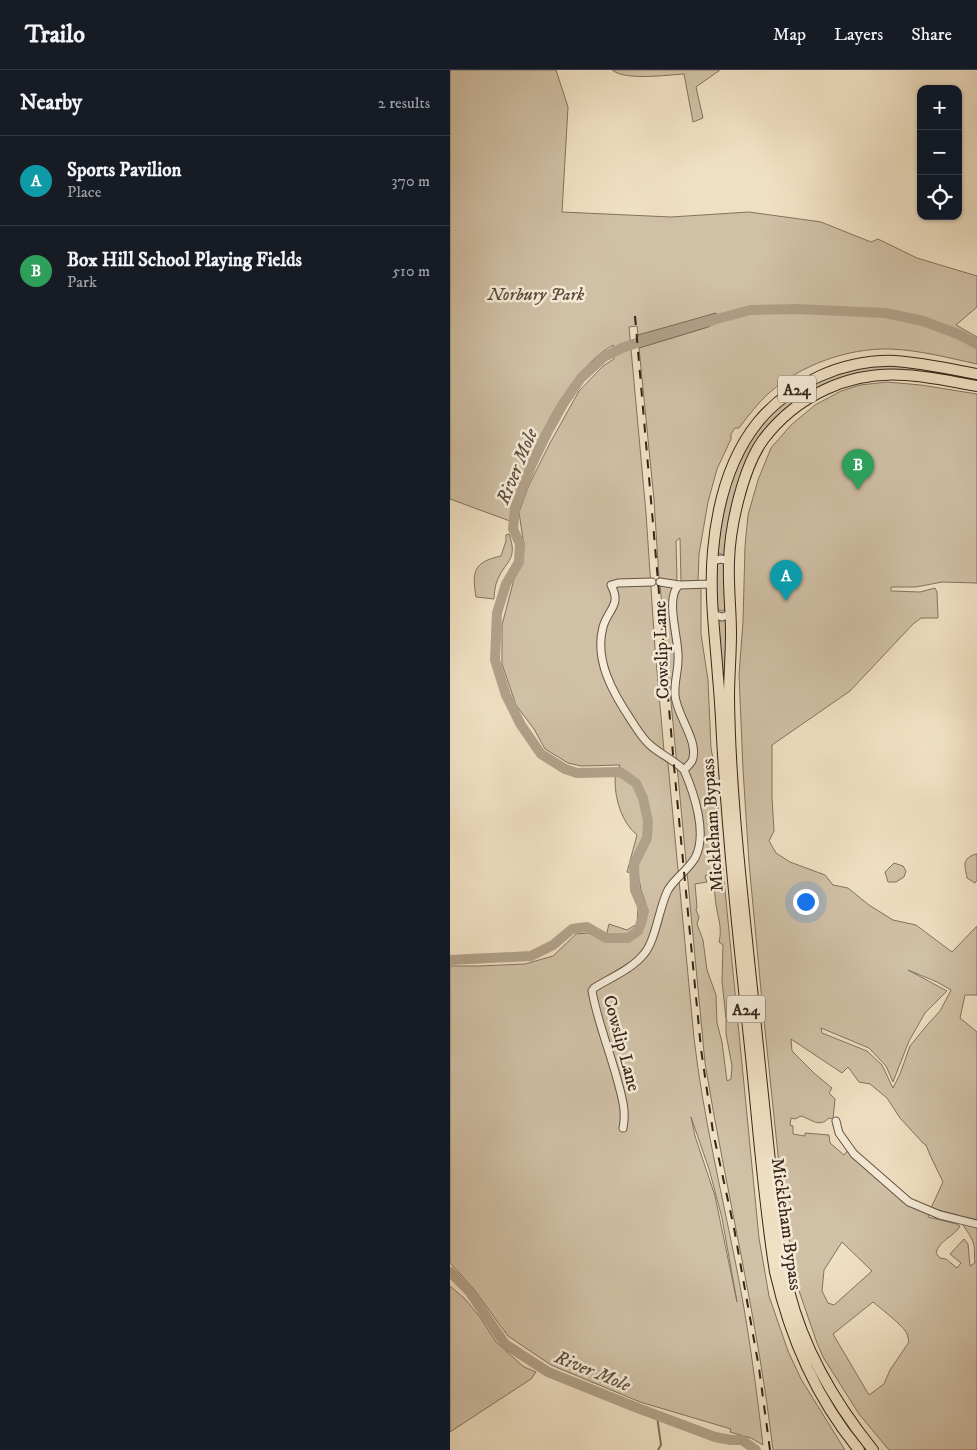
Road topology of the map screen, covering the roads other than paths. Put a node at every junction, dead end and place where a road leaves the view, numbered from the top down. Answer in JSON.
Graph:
{"nodes":[{"id":1,"x":977,"y":374,"type":"edge"},
{"id":2,"x":977,"y":386,"type":"edge"},
{"id":3,"x":712,"y":561,"type":"junction"},
{"id":4,"x":729,"y":561,"type":"junction"},
{"id":5,"x":652,"y":582,"type":"dead end"},
{"id":6,"x":660,"y":582,"type":"dead end"},
{"id":7,"x":712,"y":584,"type":"junction"},
{"id":8,"x":679,"y":585,"type":"junction"},
{"id":9,"x":712,"y":614,"type":"junction"},
{"id":10,"x":731,"y":614,"type":"junction"},
{"id":11,"x":684,"y":770,"type":"junction"},
{"id":12,"x":836,"y":1121,"type":"dead end"},
{"id":13,"x":623,"y":1128,"type":"dead end"},
{"id":14,"x":977,"y":1224,"type":"edge"},
{"id":15,"x":859,"y":1450,"type":"edge"},
{"id":16,"x":873,"y":1450,"type":"edge"}],
"edges":[{"from":1,"to":3,"type":"highway","name":"Mickleham Bypass","number":"A24"},
{"from":2,"to":4,"type":"highway","name":"Mickleham Bypass","number":"A24"},
{"from":3,"to":4,"type":"street"},
{"from":3,"to":7,"type":"highway","name":"Mickleham Bypass","number":"A24"},
{"from":4,"to":10,"type":"highway","name":"Mickleham Bypass","number":"A24"},
{"from":5,"to":11,"type":"street","name":"Cowslip Lane"},
{"from":6,"to":8,"type":"street"},
{"from":7,"to":8,"type":"street"},
{"from":7,"to":9,"type":"highway","name":"Mickleham Bypass","number":"A24"},
{"from":8,"to":11,"type":"street","name":"Cowslip Lane"},
{"from":9,"to":10,"type":"street"},
{"from":9,"to":15,"type":"highway","name":"Mickleham Bypass","number":"A24"},
{"from":10,"to":16,"type":"highway","name":"Mickleham Bypass","number":"A24"},
{"from":11,"to":13,"type":"street","name":"Cowslip Lane"},
{"from":12,"to":14,"type":"street"}]}
